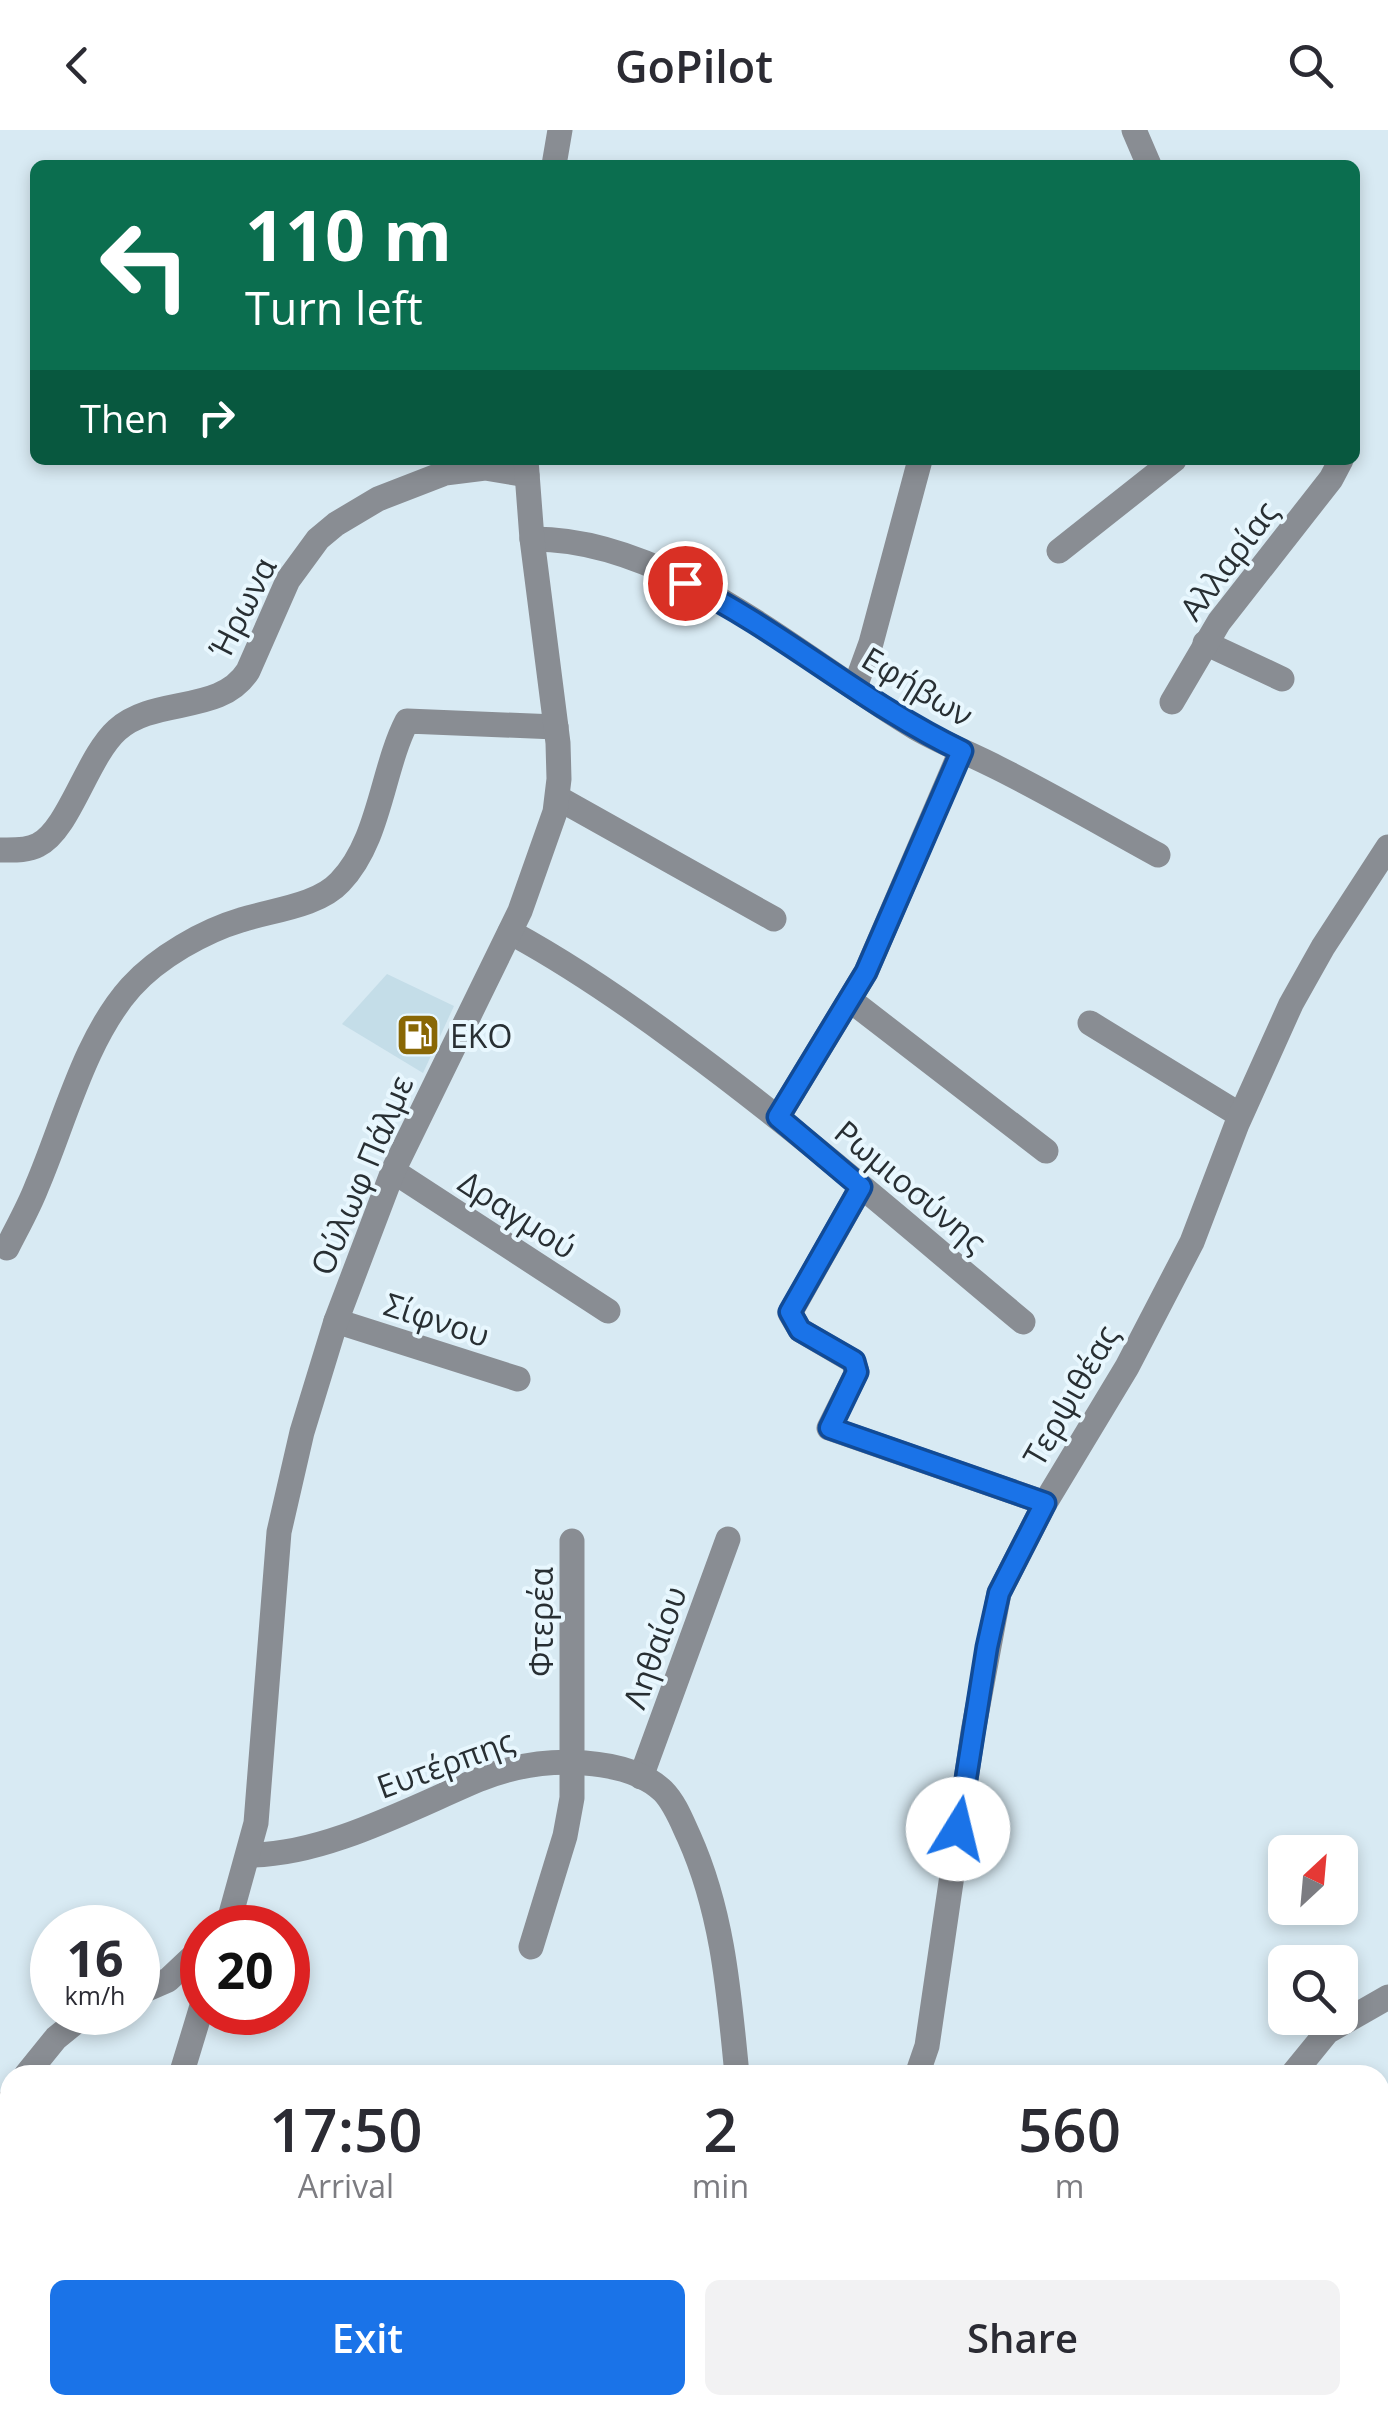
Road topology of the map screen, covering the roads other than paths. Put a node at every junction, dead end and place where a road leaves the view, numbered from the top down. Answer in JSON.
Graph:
{"nodes":[{"id":1,"x":560,"y":130,"type":"edge"},
{"id":2,"x":1134,"y":130,"type":"edge"},
{"id":3,"x":555,"y":160,"type":"edge"},
{"id":4,"x":1147,"y":160,"type":"edge"},
{"id":5,"x":919,"y":465,"type":"edge"},
{"id":6,"x":1168,"y":465,"type":"edge"},
{"id":7,"x":1338,"y":465,"type":"edge"},
{"id":8,"x":526,"y":468,"type":"edge"},
{"id":9,"x":532,"y":539,"type":"junction"},
{"id":10,"x":1058,"y":552,"type":"dead end"},
{"id":11,"x":1206,"y":643,"type":"junction"},
{"id":12,"x":1282,"y":679,"type":"dead end"},
{"id":13,"x":854,"y":687,"type":"junction"},
{"id":14,"x":1172,"y":702,"type":"dead end"},
{"id":15,"x":556,"y":727,"type":"junction"},
{"id":16,"x":962,"y":751,"type":"junction"},
{"id":17,"x":558,"y":798,"type":"junction"},
{"id":18,"x":1388,"y":848,"type":"edge"},
{"id":19,"x":0,"y":850,"type":"edge"},
{"id":20,"x":1158,"y":856,"type":"dead end"},
{"id":21,"x":774,"y":919,"type":"dead end"},
{"id":22,"x":510,"y":932,"type":"junction"},
{"id":23,"x":850,"y":1000,"type":"junction"},
{"id":24,"x":1090,"y":1022,"type":"dead end"},
{"id":25,"x":1240,"y":1115,"type":"junction"},
{"id":26,"x":778,"y":1117,"type":"junction"},
{"id":27,"x":1046,"y":1151,"type":"dead end"},
{"id":28,"x":394,"y":1171,"type":"junction"},
{"id":29,"x":861,"y":1187,"type":"junction"},
{"id":30,"x":7,"y":1248,"type":"dead end"},
{"id":31,"x":608,"y":1311,"type":"dead end"},
{"id":32,"x":336,"y":1321,"type":"junction"},
{"id":33,"x":1023,"y":1322,"type":"dead end"},
{"id":34,"x":518,"y":1379,"type":"dead end"},
{"id":35,"x":1045,"y":1503,"type":"junction"},
{"id":36,"x":728,"y":1539,"type":"dead end"},
{"id":37,"x":572,"y":1541,"type":"dead end"},
{"id":38,"x":574,"y":1762,"type":"junction"},
{"id":39,"x":641,"y":1777,"type":"junction"},
{"id":40,"x":250,"y":1855,"type":"junction"},
{"id":41,"x":234,"y":1905,"type":"edge"},
{"id":42,"x":531,"y":1948,"type":"dead end"},
{"id":43,"x":1388,"y":1997,"type":"edge"},
{"id":44,"x":60,"y":2035,"type":"edge"},
{"id":45,"x":193,"y":2035,"type":"edge"},
{"id":46,"x":34,"y":2065,"type":"edge"},
{"id":47,"x":184,"y":2065,"type":"edge"},
{"id":48,"x":737,"y":2065,"type":"edge"},
{"id":49,"x":921,"y":2065,"type":"edge"},
{"id":50,"x":1300,"y":2065,"type":"edge"}],
"edges":[{"from":1,"to":3,"type":"street"},
{"from":2,"to":4,"type":"street"},
{"from":5,"to":13,"type":"street"},
{"from":6,"to":10,"type":"street"},
{"from":7,"to":11,"type":"street","name":"Αλλαρίας"},
{"from":8,"to":9,"type":"street","name":"Ούλωφ Πάλμε"},
{"from":8,"to":19,"type":"street","name":"Ήρωνα"},
{"from":9,"to":13,"type":"street","name":"Εφήβων"},
{"from":9,"to":15,"type":"street","name":"Ούλωφ Πάλμε"},
{"from":11,"to":12,"type":"street"},
{"from":11,"to":14,"type":"street","name":"Αλλαρίας"},
{"from":13,"to":16,"type":"street","name":"Εφήβων"},
{"from":15,"to":17,"type":"street","name":"Ούλωφ Πάλμε"},
{"from":15,"to":30,"type":"street"},
{"from":16,"to":20,"type":"street","name":"Εφήβων"},
{"from":16,"to":23,"type":"street"},
{"from":17,"to":21,"type":"street"},
{"from":17,"to":22,"type":"street","name":"Ούλωφ Πάλμε"},
{"from":18,"to":25,"type":"street","name":"Τερψιθέας"},
{"from":22,"to":26,"type":"street","name":"Ρωμιοσύνης"},
{"from":22,"to":28,"type":"street","name":"Ούλωφ Πάλμε"},
{"from":23,"to":26,"type":"street"},
{"from":23,"to":27,"type":"street"},
{"from":24,"to":25,"type":"street"},
{"from":25,"to":35,"type":"street","name":"Τερψιθέας"},
{"from":26,"to":29,"type":"street","name":"Ρωμιοσύνης"},
{"from":28,"to":31,"type":"street","name":"Δραγμού"},
{"from":28,"to":32,"type":"street","name":"Ούλωφ Πάλμε"},
{"from":29,"to":33,"type":"street","name":"Ρωμιοσύνης"},
{"from":29,"to":35,"type":"street"},
{"from":32,"to":34,"type":"street","name":"Σίφνου"},
{"from":32,"to":40,"type":"street","name":"Ούλωφ Πάλμε"},
{"from":35,"to":49,"type":"street","name":"Τερψιθέας"},
{"from":36,"to":39,"type":"street","name":"Ληθαίου"},
{"from":37,"to":38,"type":"street","name":"Φτερέα"},
{"from":38,"to":39,"type":"street","name":"Ευτέρπης"},
{"from":38,"to":40,"type":"street","name":"Ευτέρπης"},
{"from":38,"to":42,"type":"street","name":"Φτερέα"},
{"from":39,"to":48,"type":"street"},
{"from":40,"to":41,"type":"street","name":"Ούλωφ Πάλμε"},
{"from":43,"to":50,"type":"street"},
{"from":44,"to":46,"type":"street"},
{"from":45,"to":47,"type":"street"}]}
